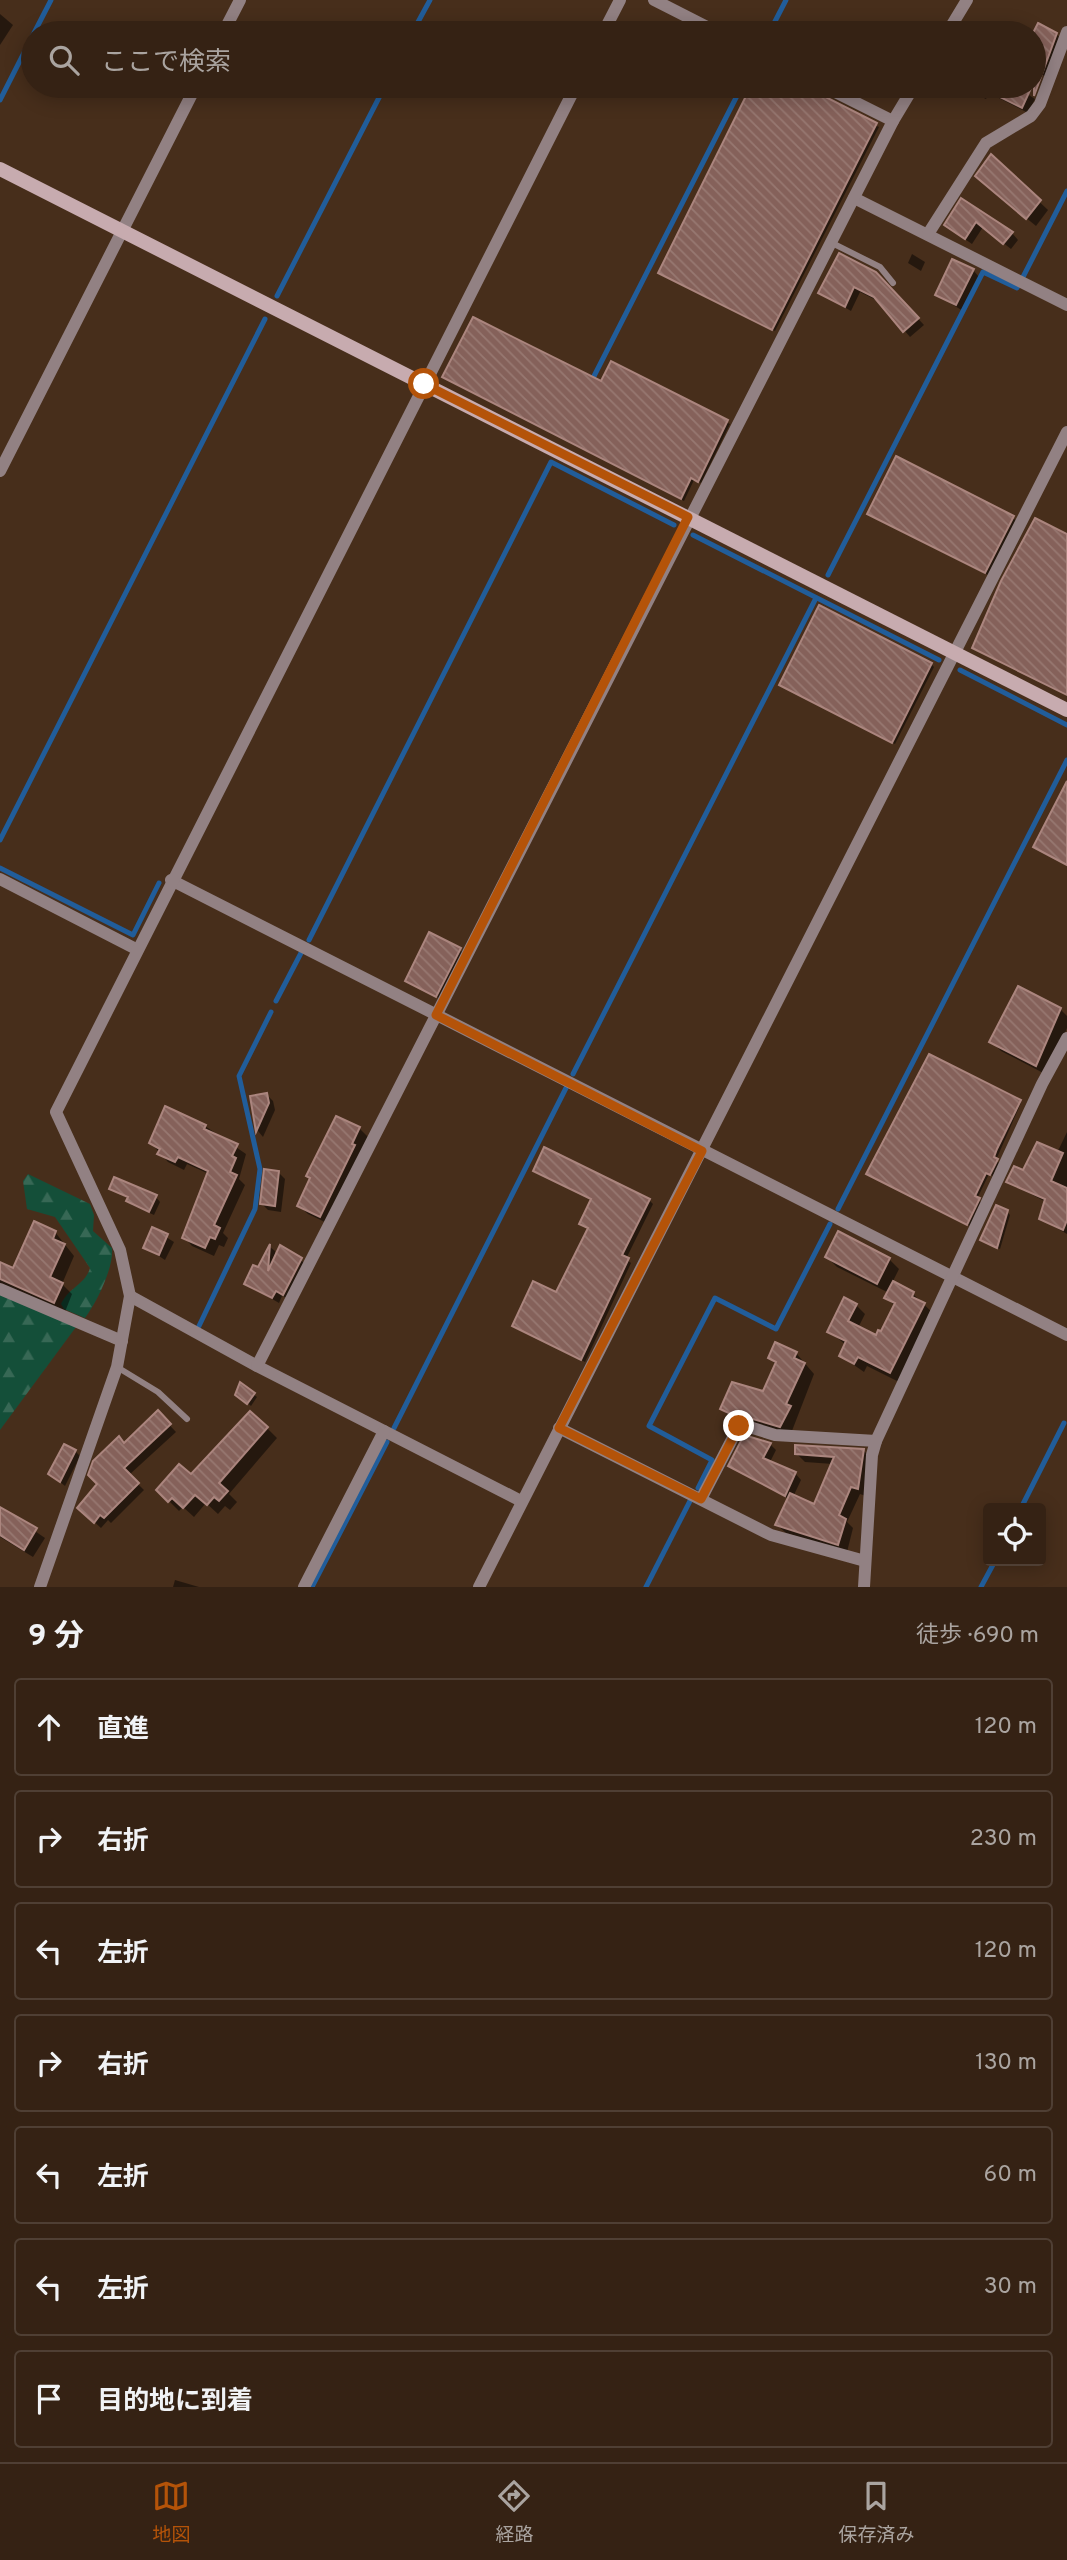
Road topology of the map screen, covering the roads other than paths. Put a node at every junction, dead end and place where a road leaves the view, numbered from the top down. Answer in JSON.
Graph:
{"nodes":[{"id":1,"x":240,"y":0,"type":"edge"},
{"id":2,"x":620,"y":0,"type":"edge"},
{"id":3,"x":654,"y":0,"type":"edge"},
{"id":4,"x":967,"y":0,"type":"edge"},
{"id":5,"x":229,"y":21,"type":"edge"},
{"id":6,"x":609,"y":21,"type":"edge"},
{"id":7,"x":695,"y":21,"type":"edge"},
{"id":8,"x":954,"y":21,"type":"edge"},
{"id":9,"x":1067,"y":32,"type":"edge"},
{"id":10,"x":1046,"y":88,"type":"edge"},
{"id":11,"x":190,"y":98,"type":"edge"},
{"id":12,"x":570,"y":98,"type":"edge"},
{"id":13,"x":847,"y":98,"type":"edge"},
{"id":14,"x":907,"y":98,"type":"edge"},
{"id":15,"x":1042,"y":98,"type":"edge"},
{"id":16,"x":893,"y":121,"type":"junction"},
{"id":17,"x":0,"y":169,"type":"edge"},
{"id":18,"x":854,"y":198,"type":"junction"},
{"id":19,"x":122,"y":231,"type":"junction"},
{"id":20,"x":928,"y":234,"type":"junction"},
{"id":21,"x":831,"y":242,"type":"junction"},
{"id":22,"x":893,"y":283,"type":"dead end"},
{"id":23,"x":1067,"y":305,"type":"edge"},
{"id":24,"x":424,"y":384,"type":"junction"},
{"id":25,"x":1067,"y":432,"type":"edge"},
{"id":26,"x":0,"y":471,"type":"edge"},
{"id":27,"x":688,"y":517,"type":"junction"},
{"id":28,"x":954,"y":652,"type":"junction"},
{"id":29,"x":1067,"y":710,"type":"edge"},
{"id":30,"x":0,"y":879,"type":"edge"},
{"id":31,"x":172,"y":880,"type":"junction"},
{"id":32,"x":136,"y":949,"type":"junction"},
{"id":33,"x":436,"y":1015,"type":"junction"},
{"id":34,"x":1067,"y":1038,"type":"edge"},
{"id":35,"x":702,"y":1151,"type":"junction"},
{"id":36,"x":952,"y":1277,"type":"junction"},
{"id":37,"x":0,"y":1289,"type":"edge"},
{"id":38,"x":130,"y":1296,"type":"junction"},
{"id":39,"x":1067,"y":1335,"type":"edge"},
{"id":40,"x":121,"y":1341,"type":"junction"},
{"id":41,"x":257,"y":1366,"type":"junction"},
{"id":42,"x":117,"y":1367,"type":"junction"},
{"id":43,"x":187,"y":1419,"type":"dead end"},
{"id":44,"x":559,"y":1428,"type":"junction"},
{"id":45,"x":384,"y":1431,"type":"junction"},
{"id":46,"x":876,"y":1441,"type":"junction"},
{"id":47,"x":701,"y":1499,"type":"junction"},
{"id":48,"x":521,"y":1502,"type":"junction"},
{"id":49,"x":865,"y":1560,"type":"junction"},
{"id":50,"x":40,"y":1587,"type":"edge"},
{"id":51,"x":304,"y":1587,"type":"edge"},
{"id":52,"x":479,"y":1587,"type":"edge"},
{"id":53,"x":864,"y":1587,"type":"edge"}],
"edges":[{"from":1,"to":5,"type":"street"},
{"from":2,"to":6,"type":"street"},
{"from":3,"to":7,"type":"street"},
{"from":4,"to":8,"type":"street"},
{"from":9,"to":10,"type":"street"},
{"from":11,"to":19,"type":"street"},
{"from":12,"to":24,"type":"street"},
{"from":13,"to":16,"type":"street"},
{"from":14,"to":16,"type":"street"},
{"from":15,"to":20,"type":"street"},
{"from":16,"to":18,"type":"street"},
{"from":17,"to":19,"type":"street"},
{"from":18,"to":20,"type":"street"},
{"from":18,"to":21,"type":"street"},
{"from":19,"to":24,"type":"street"},
{"from":19,"to":26,"type":"street"},
{"from":20,"to":23,"type":"street"},
{"from":21,"to":22,"type":"lane"},
{"from":21,"to":27,"type":"street"},
{"from":24,"to":27,"type":"street"},
{"from":24,"to":31,"type":"street"},
{"from":25,"to":28,"type":"street"},
{"from":27,"to":28,"type":"street"},
{"from":27,"to":33,"type":"street"},
{"from":28,"to":29,"type":"street"},
{"from":28,"to":35,"type":"street"},
{"from":30,"to":32,"type":"street"},
{"from":31,"to":32,"type":"street"},
{"from":31,"to":33,"type":"street"},
{"from":32,"to":38,"type":"street"},
{"from":33,"to":35,"type":"street"},
{"from":33,"to":41,"type":"street"},
{"from":34,"to":36,"type":"street"},
{"from":35,"to":36,"type":"street"},
{"from":35,"to":44,"type":"street"},
{"from":36,"to":39,"type":"street"},
{"from":36,"to":46,"type":"street"},
{"from":37,"to":40,"type":"street"},
{"from":38,"to":40,"type":"street"},
{"from":38,"to":41,"type":"street"},
{"from":40,"to":42,"type":"street"},
{"from":41,"to":45,"type":"street"},
{"from":42,"to":43,"type":"lane"},
{"from":42,"to":50,"type":"street"},
{"from":44,"to":47,"type":"street"},
{"from":44,"to":48,"type":"street"},
{"from":45,"to":48,"type":"street"},
{"from":45,"to":51,"type":"street"},
{"from":46,"to":47,"type":"street"},
{"from":46,"to":49,"type":"street"},
{"from":47,"to":49,"type":"street"},
{"from":48,"to":52,"type":"street"},
{"from":49,"to":53,"type":"street"}]}
